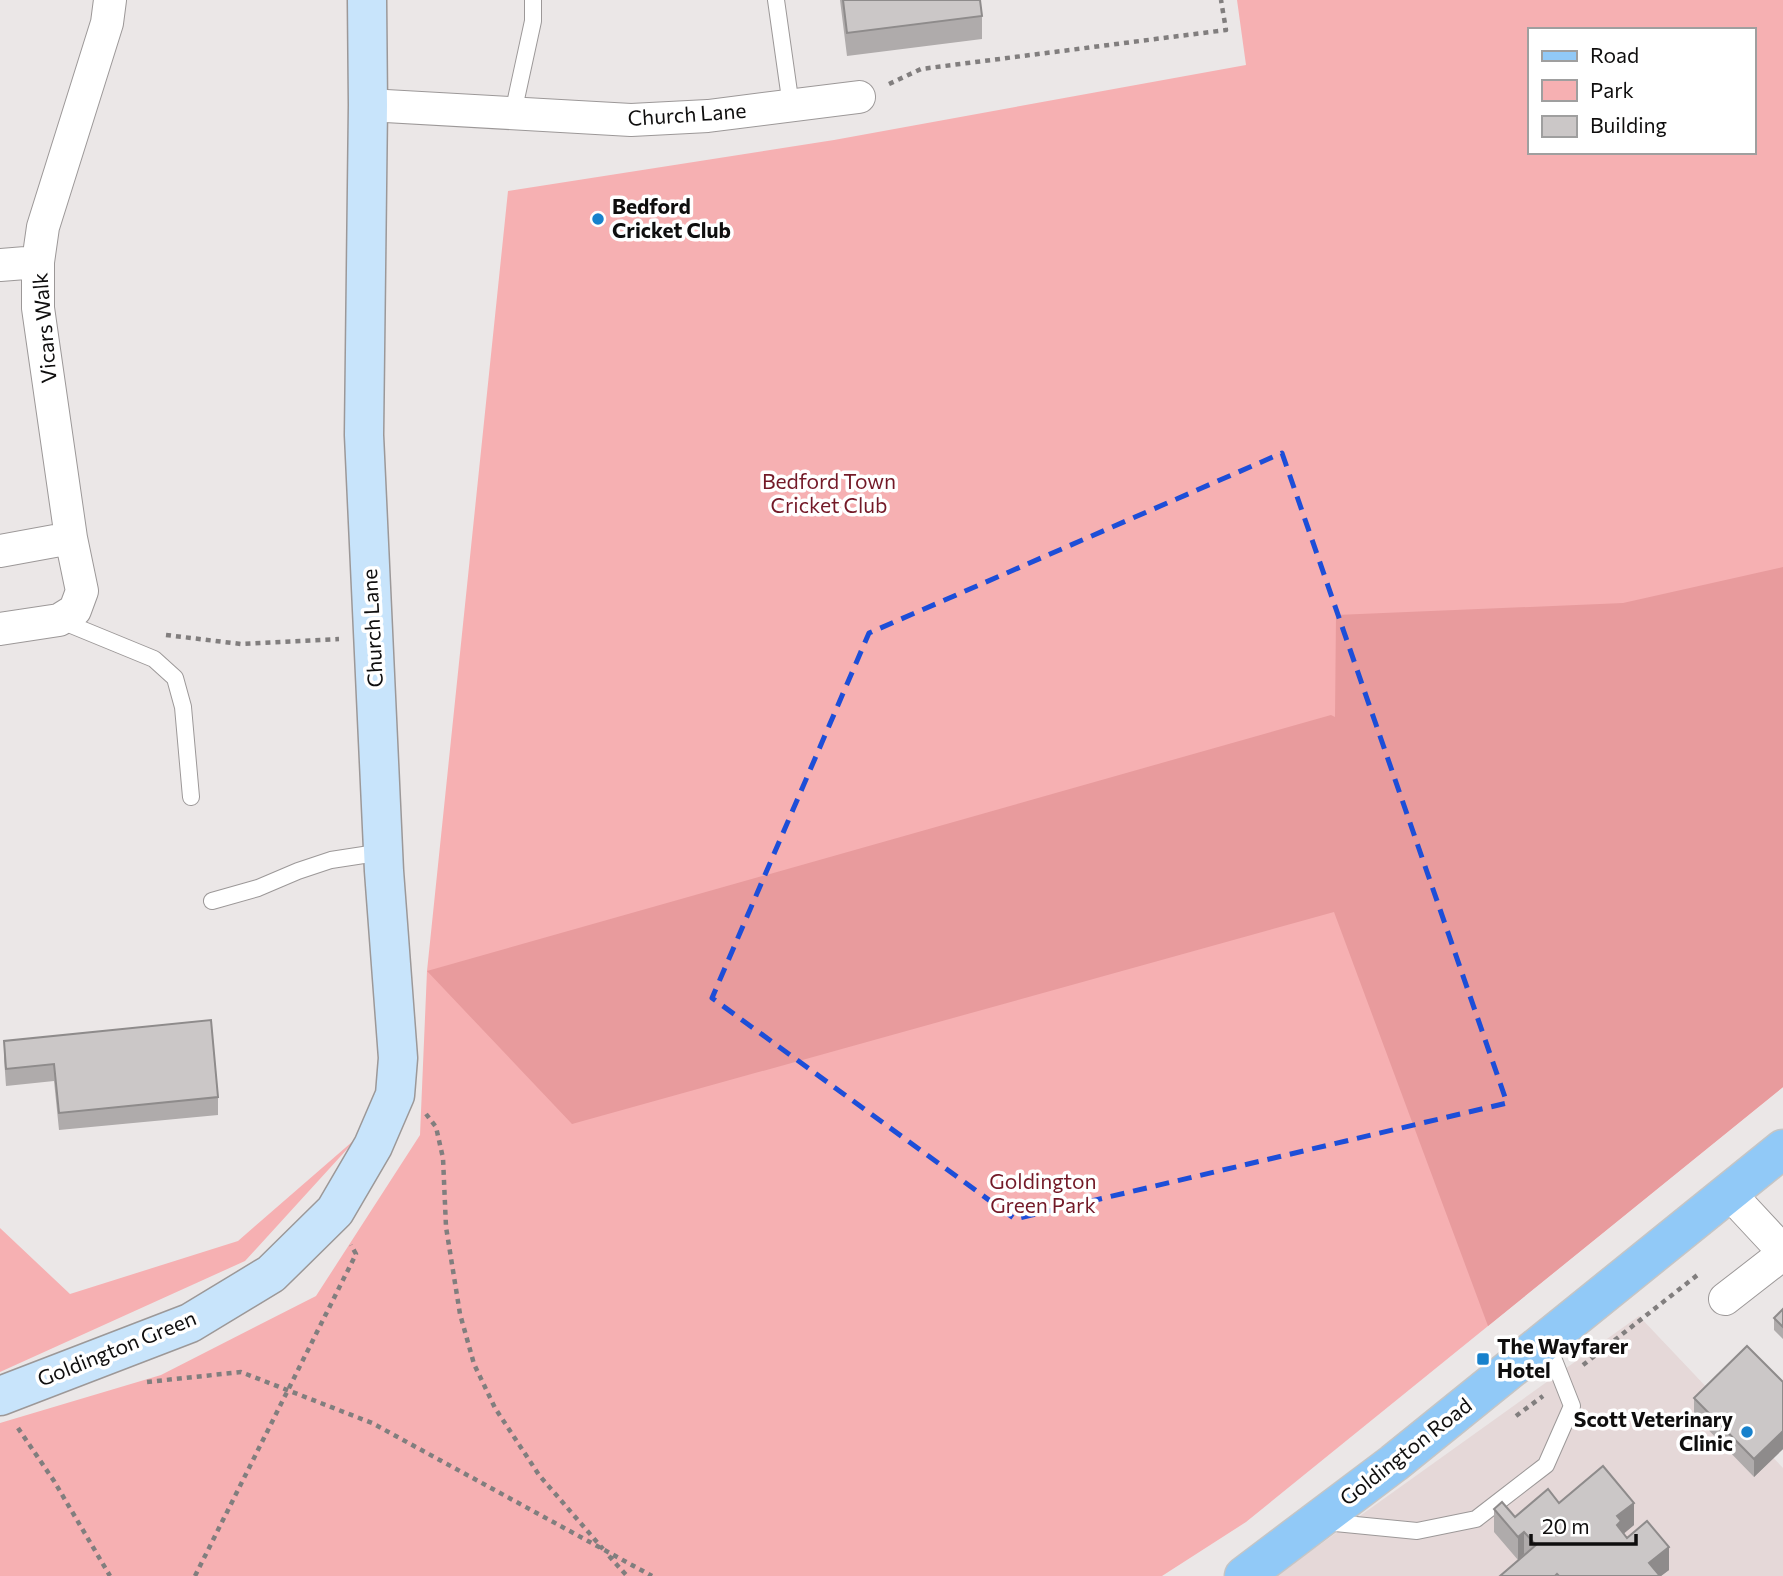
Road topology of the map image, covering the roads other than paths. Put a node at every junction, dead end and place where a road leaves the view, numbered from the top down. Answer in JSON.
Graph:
{"nodes":[{"id":1,"x":110,"y":0,"type":"edge"},
{"id":2,"x":367,"y":0,"type":"edge"},
{"id":3,"x":533,"y":0,"type":"edge"},
{"id":4,"x":776,"y":0,"type":"edge"},
{"id":5,"x":859,"y":97,"type":"road end"},
{"id":6,"x":368,"y":105,"type":"junction"},
{"id":7,"x":792,"y":106,"type":"junction"},
{"id":8,"x":513,"y":113,"type":"junction"},
{"id":9,"x":38,"y":262,"type":"junction"},
{"id":10,"x":0,"y":265,"type":"edge"},
{"id":11,"x":71,"y":538,"type":"junction"},
{"id":12,"x":0,"y":551,"type":"edge"},
{"id":13,"x":60,"y":620,"type":"junction"},
{"id":14,"x":0,"y":629,"type":"edge"},
{"id":15,"x":191,"y":797,"type":"dead end"},
{"id":16,"x":383,"y":852,"type":"junction"},
{"id":17,"x":212,"y":901,"type":"dead end"},
{"id":18,"x":373,"y":1146,"type":"joint"},
{"id":19,"x":1783,"y":1149,"type":"edge"},
{"id":20,"x":1729,"y":1193,"type":"junction"},
{"id":21,"x":1783,"y":1253,"type":"edge"},
{"id":22,"x":1726,"y":1298,"type":"dead end"},
{"id":23,"x":1546,"y":1340,"type":"junction"},
{"id":24,"x":8,"y":1399,"type":"edge"},
{"id":25,"x":1319,"y":1521,"type":"junction"},
{"id":26,"x":1244,"y":1576,"type":"edge"}],
"edges":[{"from":1,"to":9,"type":"street","name":"Vicars Walk"},
{"from":2,"to":6,"type":"street","name":"Church Lane"},
{"from":3,"to":8,"type":"lane"},
{"from":4,"to":7,"type":"lane"},
{"from":5,"to":7,"type":"street","name":"Church Lane"},
{"from":6,"to":8,"type":"street","name":"Church Lane"},
{"from":6,"to":16,"type":"street","name":"Church Lane"},
{"from":7,"to":8,"type":"street","name":"Church Lane"},
{"from":9,"to":10,"type":"street"},
{"from":9,"to":11,"type":"street","name":"Vicars Walk"},
{"from":11,"to":12,"type":"street"},
{"from":11,"to":13,"type":"street","name":"Vicars Walk"},
{"from":13,"to":14,"type":"street"},
{"from":13,"to":15,"type":"lane"},
{"from":16,"to":17,"type":"lane"},
{"from":16,"to":18,"type":"street","name":"Church Lane"},
{"from":18,"to":24,"type":"street","name":"Goldington Green"},
{"from":19,"to":20,"type":"main road","name":"Goldington Road"},
{"from":20,"to":21,"type":"street"},
{"from":20,"to":23,"type":"main road","name":"Goldington Road"},
{"from":21,"to":22,"type":"street"},
{"from":23,"to":25,"type":"main road","name":"Goldington Road"},
{"from":23,"to":25,"type":"lane"},
{"from":25,"to":26,"type":"main road","name":"Goldington Road"}]}
